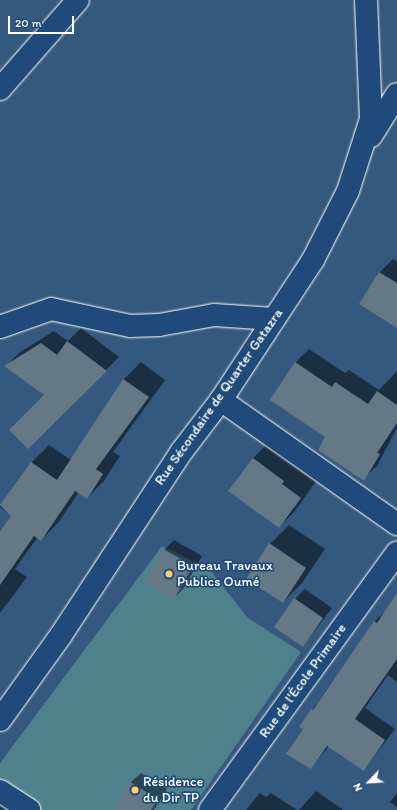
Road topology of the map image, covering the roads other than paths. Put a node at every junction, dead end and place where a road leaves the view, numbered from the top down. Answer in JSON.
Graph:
{"nodes":[{"id":1,"x":78,"y":0,"type":"edge"},
{"id":2,"x":366,"y":0,"type":"edge"},
{"id":3,"x":0,"y":89,"type":"edge"},
{"id":4,"x":397,"y":94,"type":"edge"},
{"id":5,"x":360,"y":153,"type":"junction"},
{"id":6,"x":274,"y":319,"type":"junction"},
{"id":7,"x":0,"y":327,"type":"edge"},
{"id":8,"x":221,"y":400,"type":"junction"},
{"id":9,"x":397,"y":524,"type":"edge"},
{"id":10,"x":397,"y":553,"type":"edge"},
{"id":11,"x":0,"y":720,"type":"edge"},
{"id":12,"x":0,"y":791,"type":"edge"},
{"id":13,"x":28,"y":810,"type":"edge"},
{"id":14,"x":210,"y":810,"type":"edge"}],
"edges":[{"from":1,"to":3,"type":"street"},
{"from":2,"to":5,"type":"street","name":"Rue Sécondaire de Quarter Gatazra"},
{"from":4,"to":5,"type":"street"},
{"from":5,"to":6,"type":"street","name":"Rue Sécondaire de Quarter Gatazra"},
{"from":6,"to":7,"type":"street"},
{"from":6,"to":8,"type":"street","name":"Rue Sécondaire de Quarter Gatazra"},
{"from":8,"to":9,"type":"street"},
{"from":8,"to":11,"type":"street","name":"Rue Sécondaire de Quarter Gatazra"},
{"from":10,"to":14,"type":"street","name":"Rue de l'École Primaire"},
{"from":12,"to":13,"type":"street"}]}
